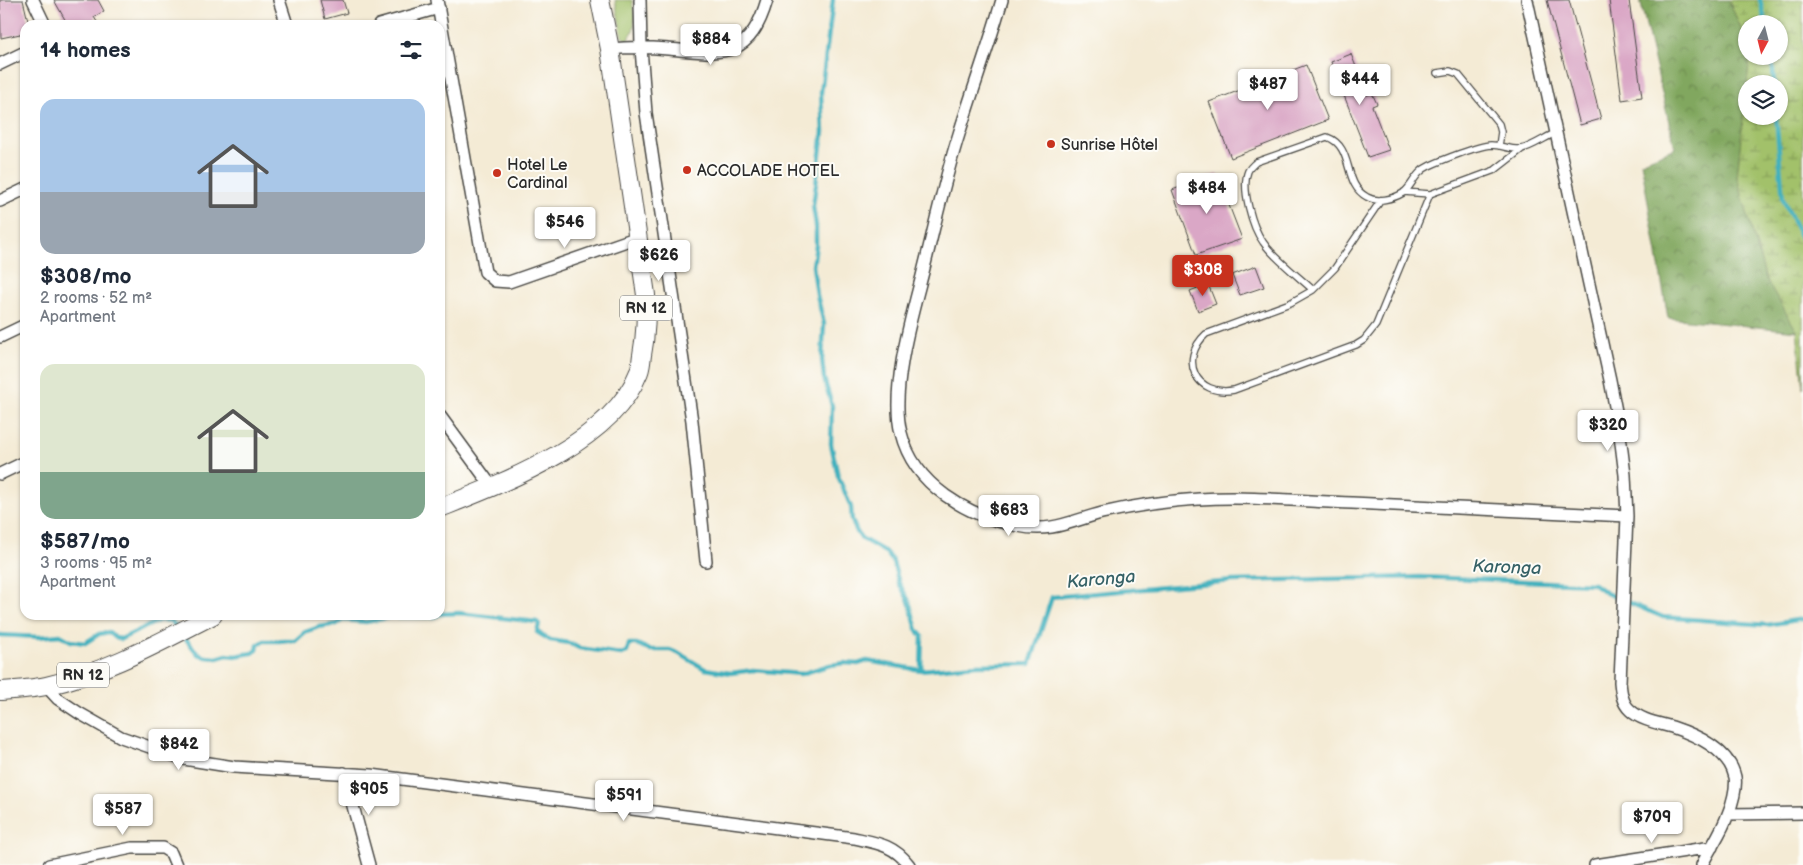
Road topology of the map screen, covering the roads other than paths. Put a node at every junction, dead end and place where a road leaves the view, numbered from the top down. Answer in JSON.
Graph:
{"nodes":[{"id":1,"x":33,"y":0,"type":"edge"},
{"id":2,"x":279,"y":0,"type":"edge"},
{"id":3,"x":600,"y":0,"type":"edge"},
{"id":4,"x":640,"y":0,"type":"edge"},
{"id":5,"x":767,"y":0,"type":"edge"},
{"id":6,"x":1002,"y":0,"type":"edge"},
{"id":7,"x":1527,"y":0,"type":"edge"},
{"id":8,"x":438,"y":4,"type":"edge"},
{"id":9,"x":43,"y":20,"type":"edge"},
{"id":10,"x":285,"y":20,"type":"edge"},
{"id":11,"x":393,"y":20,"type":"edge"},
{"id":12,"x":441,"y":20,"type":"edge"},
{"id":13,"x":445,"y":43,"type":"edge"},
{"id":14,"x":641,"y":48,"type":"junction"},
{"id":15,"x":610,"y":49,"type":"junction"},
{"id":16,"x":20,"y":54,"type":"edge"},
{"id":17,"x":0,"y":64,"type":"edge"},
{"id":18,"x":1437,"y":73,"type":"dead end"},
{"id":19,"x":1556,"y":133,"type":"junction"},
{"id":20,"x":1500,"y":146,"type":"junction"},
{"id":21,"x":1522,"y":149,"type":"junction"},
{"id":22,"x":20,"y":191,"type":"edge"},
{"id":23,"x":1404,"y":192,"type":"junction"},
{"id":24,"x":1430,"y":194,"type":"junction"},
{"id":25,"x":1381,"y":200,"type":"junction"},
{"id":26,"x":0,"y":201,"type":"edge"},
{"id":27,"x":638,"y":237,"type":"junction"},
{"id":28,"x":1314,"y":290,"type":"junction"},
{"id":29,"x":20,"y":327,"type":"edge"},
{"id":30,"x":0,"y":337,"type":"edge"},
{"id":31,"x":445,"y":423,"type":"edge"},
{"id":32,"x":20,"y":464,"type":"edge"},
{"id":33,"x":0,"y":474,"type":"edge"},
{"id":34,"x":492,"y":487,"type":"junction"},
{"id":35,"x":445,"y":506,"type":"edge"},
{"id":36,"x":1627,"y":516,"type":"junction"},
{"id":37,"x":706,"y":561,"type":"dead end"},
{"id":38,"x":203,"y":620,"type":"edge"},
{"id":39,"x":46,"y":686,"type":"junction"},
{"id":40,"x":0,"y":691,"type":"edge"},
{"id":41,"x":344,"y":773,"type":"junction"},
{"id":42,"x":1803,"y":813,"type":"edge"},
{"id":43,"x":1728,"y":814,"type":"junction"},
{"id":44,"x":1712,"y":847,"type":"junction"},
{"id":45,"x":49,"y":865,"type":"edge"},
{"id":46,"x":176,"y":865,"type":"edge"},
{"id":47,"x":369,"y":865,"type":"edge"},
{"id":48,"x":909,"y":865,"type":"edge"},
{"id":49,"x":1595,"y":865,"type":"edge"},
{"id":50,"x":1702,"y":865,"type":"edge"}],
"edges":[{"from":1,"to":9,"type":"street"},
{"from":2,"to":10,"type":"street"},
{"from":3,"to":15,"type":"main road","number":"RN 12"},
{"from":4,"to":14,"type":"street"},
{"from":5,"to":14,"type":"street"},
{"from":6,"to":36,"type":"street"},
{"from":7,"to":19,"type":"street"},
{"from":8,"to":11,"type":"street"},
{"from":8,"to":12,"type":"street"},
{"from":13,"to":27,"type":"street"},
{"from":14,"to":15,"type":"street"},
{"from":14,"to":37,"type":"street"},
{"from":15,"to":27,"type":"main road","number":"RN 12"},
{"from":16,"to":17,"type":"street"},
{"from":18,"to":20,"type":"lane"},
{"from":19,"to":21,"type":"lane"},
{"from":19,"to":36,"type":"street"},
{"from":20,"to":21,"type":"lane"},
{"from":20,"to":23,"type":"lane"},
{"from":21,"to":24,"type":"lane"},
{"from":22,"to":26,"type":"street"},
{"from":23,"to":24,"type":"lane"},
{"from":23,"to":25,"type":"lane"},
{"from":24,"to":28,"type":"lane"},
{"from":25,"to":28,"type":"lane"},
{"from":25,"to":28,"type":"lane"},
{"from":27,"to":34,"type":"main road","number":"RN 12"},
{"from":29,"to":30,"type":"street"},
{"from":31,"to":34,"type":"street"},
{"from":32,"to":33,"type":"street"},
{"from":34,"to":35,"type":"main road","number":"RN 12"},
{"from":36,"to":43,"type":"street"},
{"from":38,"to":39,"type":"main road","number":"RN 12"},
{"from":39,"to":40,"type":"main road","number":"RN 12"},
{"from":39,"to":41,"type":"street"},
{"from":41,"to":47,"type":"street"},
{"from":41,"to":48,"type":"street"},
{"from":42,"to":43,"type":"street"},
{"from":43,"to":44,"type":"street"},
{"from":44,"to":49,"type":"street"},
{"from":44,"to":50,"type":"street"},
{"from":45,"to":46,"type":"street"}]}
